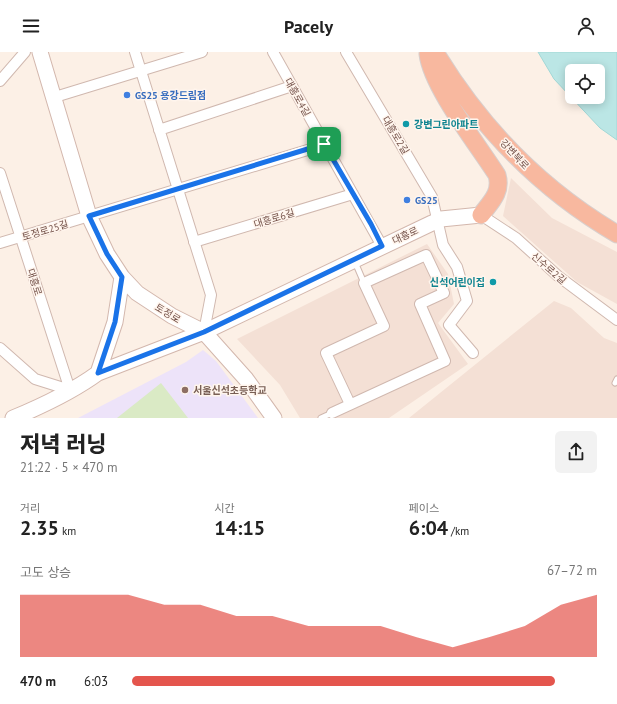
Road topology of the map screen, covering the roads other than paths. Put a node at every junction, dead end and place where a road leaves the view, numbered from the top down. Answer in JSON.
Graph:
{"nodes":[{"id":1,"x":25,"y":52,"type":"edge"},
{"id":2,"x":40,"y":52,"type":"edge"},
{"id":3,"x":135,"y":52,"type":"edge"},
{"id":4,"x":202,"y":52,"type":"edge"},
{"id":5,"x":273,"y":52,"type":"edge"},
{"id":6,"x":346,"y":52,"type":"edge"},
{"id":7,"x":428,"y":52,"type":"edge"},
{"id":8,"x":435,"y":52,"type":"edge"},
{"id":9,"x":140,"y":70,"type":"junction"},
{"id":10,"x":0,"y":81,"type":"edge"},
{"id":11,"x":292,"y":86,"type":"junction"},
{"id":12,"x":55,"y":97,"type":"junction"},
{"id":13,"x":159,"y":130,"type":"junction"},
{"id":14,"x":324,"y":144,"type":"junction"},
{"id":15,"x":0,"y":174,"type":"edge"},
{"id":16,"x":177,"y":190,"type":"junction"},
{"id":17,"x":353,"y":194,"type":"junction"},
{"id":18,"x":481,"y":215,"type":"junction"},
{"id":19,"x":89,"y":216,"type":"junction"},
{"id":20,"x":437,"y":221,"type":"junction"},
{"id":21,"x":617,"y":234,"type":"edge"},
{"id":22,"x":20,"y":237,"type":"junction"},
{"id":23,"x":194,"y":242,"type":"junction"},
{"id":24,"x":0,"y":243,"type":"edge"},
{"id":25,"x":382,"y":246,"type":"junction"},
{"id":26,"x":354,"y":260,"type":"junction"},
{"id":27,"x":122,"y":277,"type":"junction"},
{"id":28,"x":364,"y":283,"type":"junction"},
{"id":29,"x":617,"y":320,"type":"edge"},
{"id":30,"x":204,"y":332,"type":"junction"},
{"id":31,"x":0,"y":348,"type":"edge"},
{"id":32,"x":473,"y":353,"type":"dead end"},
{"id":33,"x":98,"y":373,"type":"junction"},
{"id":34,"x":70,"y":390,"type":"junction"},
{"id":35,"x":350,"y":404,"type":"junction"},
{"id":36,"x":332,"y":413,"type":"joint"},
{"id":37,"x":13,"y":418,"type":"edge"},
{"id":38,"x":274,"y":418,"type":"edge"},
{"id":39,"x":321,"y":418,"type":"edge"}],
"edges":[{"from":1,"to":10,"type":"street"},
{"from":2,"to":12,"type":"main road","name":"토정로"},
{"from":3,"to":9,"type":"street"},
{"from":4,"to":9,"type":"street"},
{"from":5,"to":11,"type":"street","name":"대흥로4길"},
{"from":6,"to":20,"type":"street","name":"대흥로2길"},
{"from":7,"to":18,"type":"highway"},
{"from":8,"to":21,"type":"highway","name":"강변북로"},
{"from":9,"to":12,"type":"street"},
{"from":9,"to":13,"type":"street"},
{"from":11,"to":13,"type":"street"},
{"from":11,"to":14,"type":"street","name":"대흥로4길"},
{"from":12,"to":19,"type":"main road","name":"토정로"},
{"from":13,"to":16,"type":"street"},
{"from":14,"to":16,"type":"street"},
{"from":14,"to":17,"type":"street","name":"대흥로4길"},
{"from":15,"to":22,"type":"street","name":"대흥로"},
{"from":16,"to":19,"type":"street"},
{"from":16,"to":23,"type":"street"},
{"from":17,"to":23,"type":"street","name":"대흥로6길"},
{"from":17,"to":25,"type":"street","name":"대흥로4길"},
{"from":18,"to":20,"type":"main road","name":"대흥로"},
{"from":18,"to":29,"type":"street","name":"신수로2길"},
{"from":19,"to":22,"type":"street","name":"토정로25길"},
{"from":19,"to":27,"type":"main road","name":"토정로"},
{"from":20,"to":25,"type":"main road","name":"대흥로"},
{"from":20,"to":32,"type":"street"},
{"from":22,"to":24,"type":"street","name":"토정로25길"},
{"from":22,"to":34,"type":"street","name":"대흥로"},
{"from":23,"to":30,"type":"street"},
{"from":25,"to":26,"type":"main road","name":"대흥로"},
{"from":26,"to":28,"type":"lane"},
{"from":26,"to":30,"type":"main road","name":"대흥로"},
{"from":27,"to":30,"type":"main road","name":"토정로"},
{"from":27,"to":33,"type":"main road"},
{"from":28,"to":35,"type":"street"},
{"from":28,"to":35,"type":"street"},
{"from":30,"to":33,"type":"main road","name":"대흥로"},
{"from":30,"to":38,"type":"main road","name":"토정로"},
{"from":31,"to":34,"type":"street"},
{"from":33,"to":34,"type":"main road","name":"대흥로"},
{"from":34,"to":37,"type":"main road","name":"대흥로"},
{"from":35,"to":36,"type":"street"},
{"from":36,"to":39,"type":"lane"}]}
